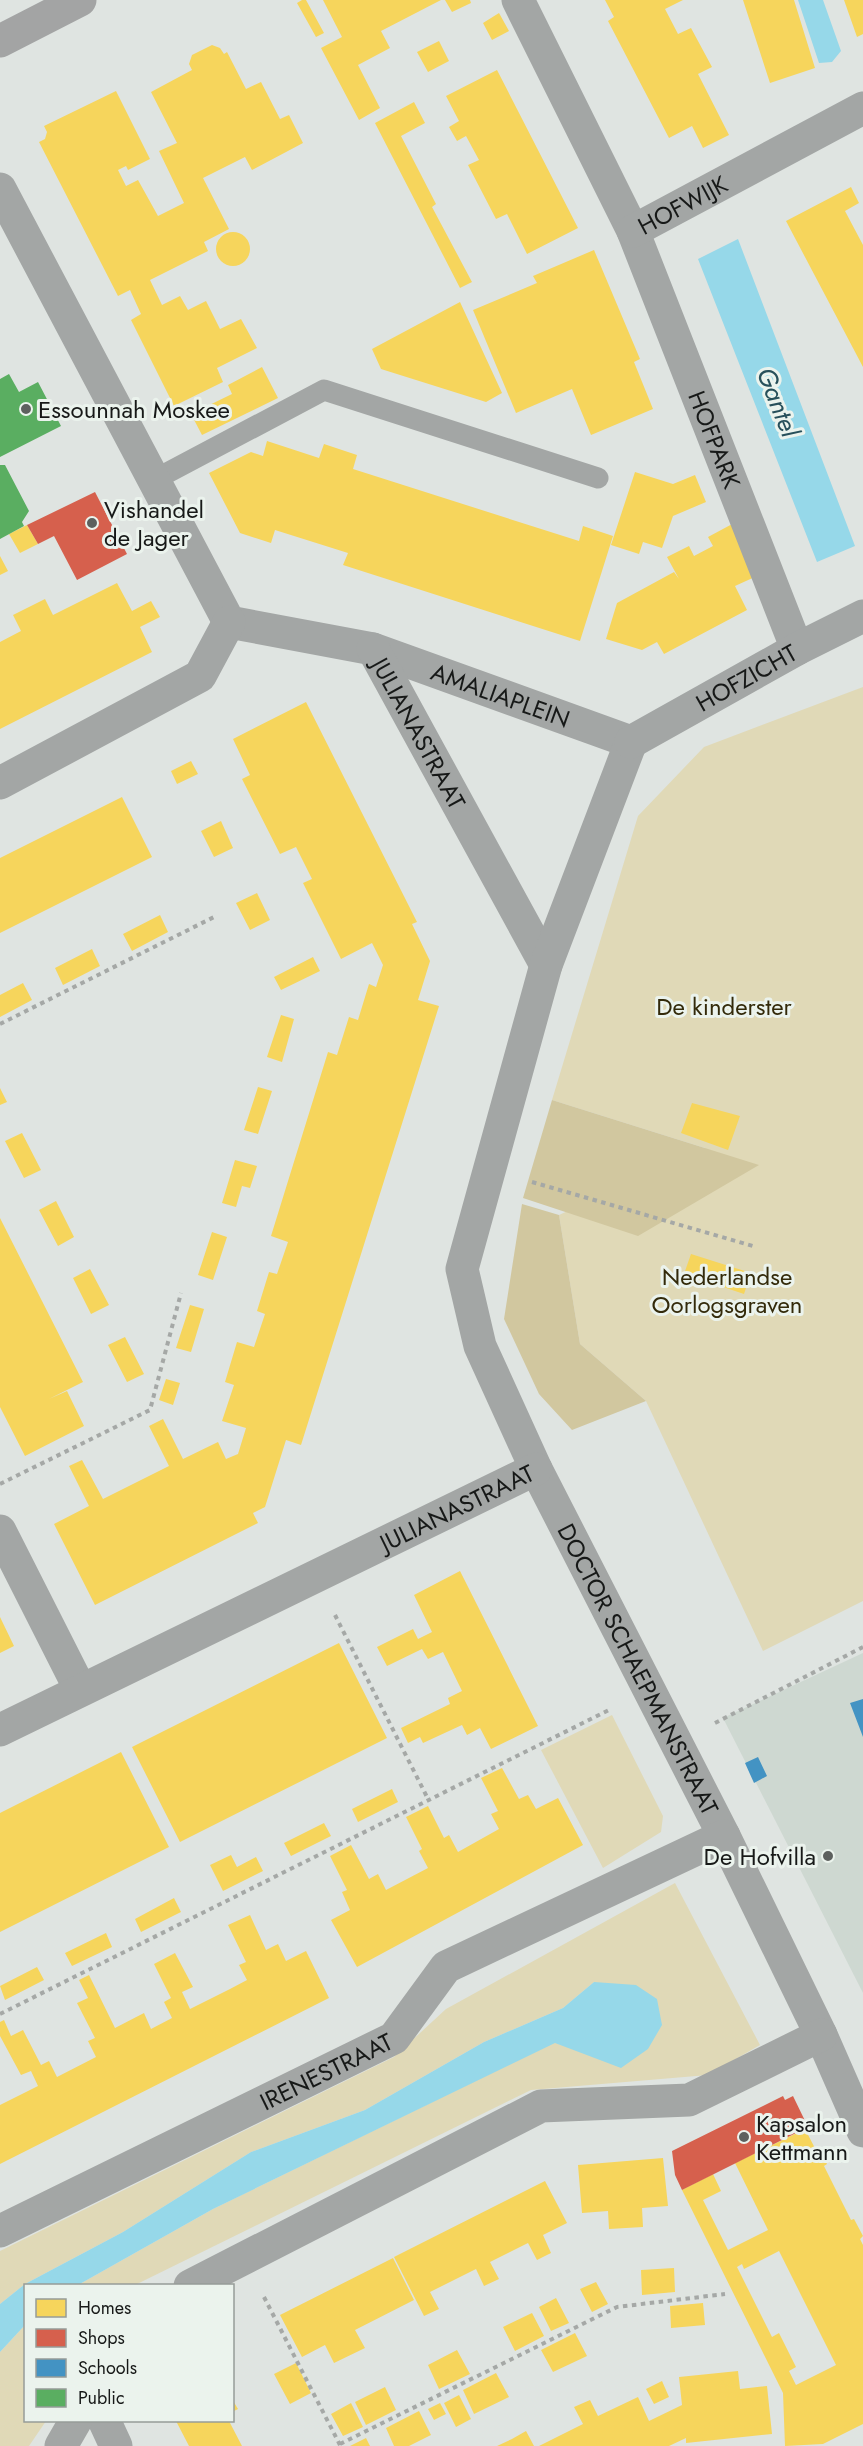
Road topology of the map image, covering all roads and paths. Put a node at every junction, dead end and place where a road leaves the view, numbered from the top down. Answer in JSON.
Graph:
{"nodes":[{"id":1,"x":80,"y":0,"type":"edge"},
{"id":2,"x":518,"y":0,"type":"edge"},
{"id":3,"x":0,"y":41,"type":"edge"},
{"id":4,"x":863,"y":108,"type":"edge"},
{"id":5,"x":0,"y":189,"type":"edge"},
{"id":6,"x":633,"y":231,"type":"junction"},
{"id":7,"x":598,"y":478,"type":"dead end"},
{"id":8,"x":152,"y":481,"type":"junction"},
{"id":9,"x":863,"y":616,"type":"edge"},
{"id":10,"x":229,"y":622,"type":"junction"},
{"id":11,"x":372,"y":649,"type":"junction"},
{"id":12,"x":796,"y":649,"type":"junction"},
{"id":13,"x":631,"y":742,"type":"junction"},
{"id":14,"x":0,"y":783,"type":"edge"},
{"id":15,"x":216,"y":916,"type":"dead end"},
{"id":16,"x":546,"y":965,"type":"junction"},
{"id":17,"x":0,"y":1024,"type":"edge"},
{"id":18,"x":488,"y":1169,"type":"junction"},
{"id":19,"x":753,"y":1246,"type":"dead end"},
{"id":20,"x":181,"y":1293,"type":"dead end"},
{"id":21,"x":536,"y":1469,"type":"junction"},
{"id":22,"x":0,"y":1484,"type":"edge"},
{"id":23,"x":0,"y":1531,"type":"edge"},
{"id":24,"x":315,"y":1577,"type":"junction"},
{"id":25,"x":863,"y":1647,"type":"edge"},
{"id":26,"x":80,"y":1689,"type":"junction"},
{"id":27,"x":650,"y":1691,"type":"junction"},
{"id":28,"x":0,"y":1730,"type":"edge"},
{"id":29,"x":677,"y":1743,"type":"junction"},
{"id":30,"x":428,"y":1799,"type":"junction"},
{"id":31,"x":724,"y":1836,"type":"junction"},
{"id":32,"x":0,"y":2014,"type":"edge"},
{"id":33,"x":821,"y":2035,"type":"junction"},
{"id":34,"x":863,"y":2131,"type":"edge"},
{"id":35,"x":0,"y":2231,"type":"edge"},
{"id":36,"x":244,"y":2258,"type":"junction"},
{"id":37,"x":194,"y":2284,"type":"edge"},
{"id":38,"x":724,"y":2294,"type":"dead end"},
{"id":39,"x":75,"y":2422,"type":"edge"},
{"id":40,"x":104,"y":2422,"type":"edge"},
{"id":41,"x":340,"y":2445,"type":"edge"},
{"id":42,"x":61,"y":2446,"type":"edge"},
{"id":43,"x":116,"y":2446,"type":"edge"}],
"edges":[{"from":1,"to":3,"type":"street"},
{"from":2,"to":6,"type":"street","name":"HOFWIJK"},
{"from":4,"to":6,"type":"street","name":"HOFWIJK"},
{"from":5,"to":8,"type":"street"},
{"from":6,"to":12,"type":"street","name":"HOFPARK"},
{"from":7,"to":8,"type":"lane"},
{"from":8,"to":10,"type":"street"},
{"from":9,"to":12,"type":"street","name":"HOFZICHT"},
{"from":10,"to":11,"type":"street","name":"JULIANASTRAAT"},
{"from":10,"to":14,"type":"street"},
{"from":11,"to":13,"type":"street","name":"AMALIAPLEIN"},
{"from":11,"to":16,"type":"street","name":"JULIANASTRAAT"},
{"from":12,"to":13,"type":"street","name":"HOFZICHT"},
{"from":13,"to":16,"type":"street","name":"JULIANASTRAAT"},
{"from":15,"to":17,"type":"path"},
{"from":16,"to":18,"type":"street","name":"JULIANASTRAAT"},
{"from":18,"to":19,"type":"path"},
{"from":18,"to":21,"type":"street","name":"JULIANASTRAAT"},
{"from":20,"to":22,"type":"path"},
{"from":21,"to":24,"type":"street","name":"JULIANASTRAAT"},
{"from":21,"to":27,"type":"street","name":"DOCTOR SCHAEPMANSTRAAT"},
{"from":23,"to":26,"type":"street"},
{"from":24,"to":26,"type":"street","name":"JULIANASTRAAT"},
{"from":24,"to":30,"type":"path"},
{"from":25,"to":29,"type":"path"},
{"from":26,"to":28,"type":"street","name":"JULIANASTRAAT"},
{"from":27,"to":29,"type":"street","name":"DOCTOR SCHAEPMANSTRAAT"},
{"from":27,"to":30,"type":"path"},
{"from":29,"to":31,"type":"street","name":"DOCTOR SCHAEPMANSTRAAT"},
{"from":30,"to":32,"type":"path"},
{"from":31,"to":33,"type":"street","name":"DOCTOR SCHAEPMANSTRAAT"},
{"from":31,"to":35,"type":"street","name":"IRENESTRAAT"},
{"from":33,"to":34,"type":"street","name":"DOCTOR SCHAEPMANSTRAAT"},
{"from":33,"to":36,"type":"street"},
{"from":36,"to":37,"type":"street"},
{"from":36,"to":41,"type":"path"},
{"from":38,"to":41,"type":"path"},
{"from":39,"to":42,"type":"street"},
{"from":40,"to":43,"type":"street"}]}
